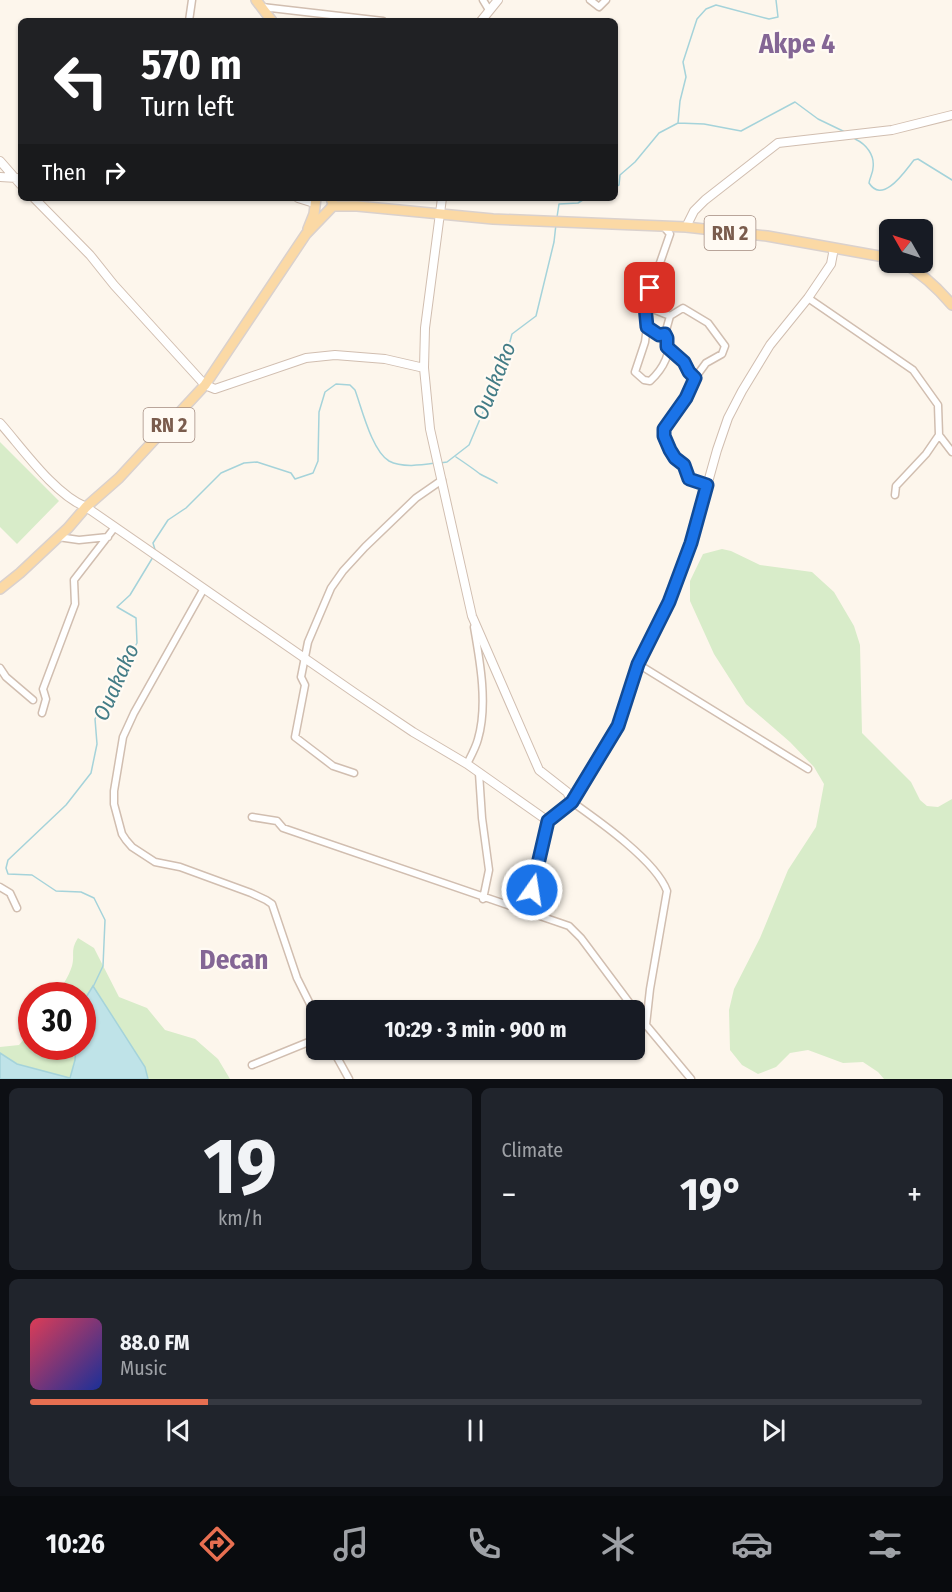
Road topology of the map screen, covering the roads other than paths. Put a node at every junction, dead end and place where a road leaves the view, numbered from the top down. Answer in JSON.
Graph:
{"nodes":[{"id":1,"x":192,"y":0,"type":"edge"},
{"id":2,"x":483,"y":0,"type":"edge"},
{"id":3,"x":498,"y":0,"type":"edge"},
{"id":4,"x":590,"y":0,"type":"edge"},
{"id":5,"x":606,"y":0,"type":"edge"},
{"id":6,"x":259,"y":3,"type":"edge"},
{"id":7,"x":489,"y":10,"type":"junction"},
{"id":8,"x":189,"y":18,"type":"edge"},
{"id":9,"x":270,"y":18,"type":"edge"},
{"id":10,"x":362,"y":18,"type":"edge"},
{"id":11,"x":483,"y":18,"type":"edge"},
{"id":12,"x":952,"y":115,"type":"edge"},
{"id":13,"x":0,"y":161,"type":"edge"},
{"id":14,"x":0,"y":177,"type":"edge"},
{"id":15,"x":17,"y":178,"type":"edge"},
{"id":16,"x":37,"y":201,"type":"edge"},
{"id":17,"x":442,"y":201,"type":"edge"},
{"id":18,"x":315,"y":202,"type":"edge"},
{"id":19,"x":331,"y":203,"type":"edge"},
{"id":20,"x":441,"y":213,"type":"junction"},
{"id":21,"x":664,"y":226,"type":"junction"},
{"id":22,"x":686,"y":227,"type":"junction"},
{"id":23,"x":306,"y":234,"type":"junction"},
{"id":24,"x":834,"y":248,"type":"junction"},
{"id":25,"x":879,"y":256,"type":"edge"},
{"id":26,"x":922,"y":273,"type":"edge"},
{"id":27,"x":808,"y":298,"type":"junction"},
{"id":28,"x":952,"y":305,"type":"edge"},
{"id":29,"x":645,"y":306,"type":"junction"},
{"id":30,"x":670,"y":316,"type":"junction"},
{"id":31,"x":647,"y":327,"type":"junction"},
{"id":32,"x":665,"y":334,"type":"junction"},
{"id":33,"x":667,"y":347,"type":"junction"},
{"id":34,"x":424,"y":369,"type":"junction"},
{"id":35,"x":695,"y":378,"type":"junction"},
{"id":36,"x":205,"y":385,"type":"junction"},
{"id":37,"x":0,"y":423,"type":"edge"},
{"id":38,"x":939,"y":435,"type":"junction"},
{"id":39,"x":952,"y":452,"type":"edge"},
{"id":40,"x":442,"y":480,"type":"junction"},
{"id":41,"x":707,"y":485,"type":"junction"},
{"id":42,"x":896,"y":495,"type":"dead end"},
{"id":43,"x":86,"y":507,"type":"junction"},
{"id":44,"x":115,"y":527,"type":"junction"},
{"id":45,"x":58,"y":537,"type":"junction"},
{"id":46,"x":108,"y":537,"type":"junction"},
{"id":47,"x":0,"y":589,"type":"edge"},
{"id":48,"x":203,"y":590,"type":"junction"},
{"id":49,"x":472,"y":616,"type":"junction"},
{"id":50,"x":304,"y":657,"type":"junction"},
{"id":51,"x":638,"y":664,"type":"junction"},
{"id":52,"x":0,"y":668,"type":"edge"},
{"id":53,"x":33,"y":700,"type":"dead end"},
{"id":54,"x":42,"y":713,"type":"dead end"},
{"id":55,"x":467,"y":765,"type":"junction"},
{"id":56,"x":808,"y":769,"type":"dead end"},
{"id":57,"x":354,"y":773,"type":"dead end"},
{"id":58,"x":479,"y":773,"type":"junction"},
{"id":59,"x":572,"y":802,"type":"junction"},
{"id":60,"x":252,"y":817,"type":"dead end"},
{"id":61,"x":548,"y":821,"type":"junction"},
{"id":62,"x":0,"y":887,"type":"edge"},
{"id":63,"x":483,"y":899,"type":"junction"},
{"id":64,"x":16,"y":908,"type":"dead end"},
{"id":65,"x":527,"y":912,"type":"junction"},
{"id":66,"x":308,"y":1000,"type":"edge"},
{"id":67,"x":646,"y":1025,"type":"junction"},
{"id":68,"x":306,"y":1043,"type":"edge"},
{"id":69,"x":339,"y":1060,"type":"edge"},
{"id":70,"x":252,"y":1065,"type":"dead end"},
{"id":71,"x":349,"y":1079,"type":"edge"},
{"id":72,"x":691,"y":1079,"type":"edge"}],
"edges":[{"from":1,"to":8,"type":"street"},
{"from":2,"to":7,"type":"street"},
{"from":3,"to":7,"type":"street"},
{"from":4,"to":5,"type":"street"},
{"from":6,"to":9,"type":"main road"},
{"from":6,"to":10,"type":"street"},
{"from":7,"to":11,"type":"street"},
{"from":12,"to":22,"type":"street"},
{"from":13,"to":15,"type":"street"},
{"from":14,"to":15,"type":"street"},
{"from":16,"to":36,"type":"street"},
{"from":17,"to":20,"type":"street"},
{"from":18,"to":19,"type":"main road"},
{"from":18,"to":23,"type":"main road","number":"RN 2"},
{"from":19,"to":20,"type":"main road","number":"RN 2"},
{"from":19,"to":23,"type":"main road","number":"RN 2"},
{"from":20,"to":21,"type":"main road","number":"RN 2"},
{"from":20,"to":34,"type":"street"},
{"from":21,"to":22,"type":"main road","number":"RN 2"},
{"from":21,"to":29,"type":"street"},
{"from":22,"to":24,"type":"main road","number":"RN 2"},
{"from":23,"to":36,"type":"main road","number":"RN 2"},
{"from":24,"to":25,"type":"main road","number":"RN 2"},
{"from":24,"to":27,"type":"street"},
{"from":26,"to":28,"type":"main road"},
{"from":27,"to":38,"type":"street"},
{"from":27,"to":41,"type":"street"},
{"from":29,"to":30,"type":"street"},
{"from":29,"to":31,"type":"street"},
{"from":30,"to":32,"type":"street"},
{"from":30,"to":35,"type":"street"},
{"from":31,"to":32,"type":"street"},
{"from":31,"to":33,"type":"street"},
{"from":32,"to":33,"type":"street"},
{"from":33,"to":35,"type":"street"},
{"from":34,"to":36,"type":"street"},
{"from":34,"to":40,"type":"street"},
{"from":35,"to":41,"type":"street"},
{"from":36,"to":43,"type":"main road","number":"RN 2"},
{"from":37,"to":43,"type":"street"},
{"from":38,"to":39,"type":"street"},
{"from":38,"to":42,"type":"street"},
{"from":40,"to":49,"type":"street"},
{"from":40,"to":50,"type":"street"},
{"from":41,"to":51,"type":"street"},
{"from":43,"to":44,"type":"street"},
{"from":43,"to":45,"type":"main road","number":"RN 2"},
{"from":44,"to":46,"type":"street"},
{"from":44,"to":48,"type":"street"},
{"from":45,"to":46,"type":"street"},
{"from":45,"to":47,"type":"main road","number":"RN 2"},
{"from":46,"to":54,"type":"street"},
{"from":48,"to":50,"type":"street"},
{"from":48,"to":66,"type":"street"},
{"from":49,"to":55,"type":"street"},
{"from":49,"to":59,"type":"street"},
{"from":50,"to":55,"type":"street"},
{"from":50,"to":57,"type":"street"},
{"from":51,"to":56,"type":"street"},
{"from":51,"to":59,"type":"street"},
{"from":52,"to":53,"type":"street"},
{"from":55,"to":58,"type":"street"},
{"from":58,"to":61,"type":"street"},
{"from":58,"to":63,"type":"street"},
{"from":59,"to":61,"type":"street"},
{"from":59,"to":67,"type":"street"},
{"from":60,"to":63,"type":"street"},
{"from":61,"to":65,"type":"street"},
{"from":62,"to":64,"type":"street"},
{"from":63,"to":65,"type":"street"},
{"from":65,"to":67,"type":"street"},
{"from":67,"to":72,"type":"street"},
{"from":68,"to":70,"type":"street"},
{"from":69,"to":71,"type":"street"}]}
